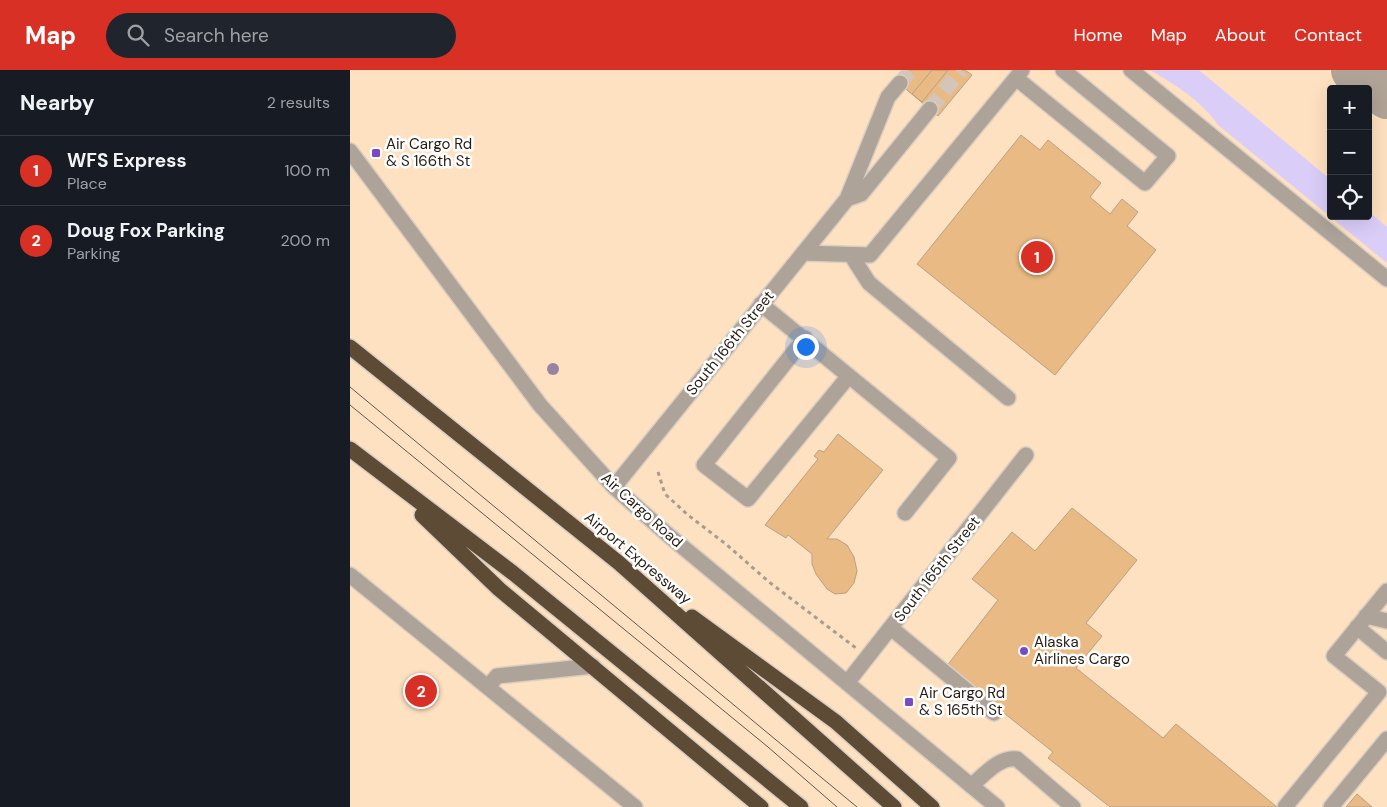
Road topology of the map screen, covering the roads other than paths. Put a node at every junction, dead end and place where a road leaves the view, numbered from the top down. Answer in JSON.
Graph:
{"nodes":[{"id":1,"x":1063,"y":70,"type":"edge"},
{"id":2,"x":1132,"y":70,"type":"edge"},
{"id":3,"x":1019,"y":74,"type":"edge"},
{"id":4,"x":900,"y":83,"type":"tunnel mouth"},
{"id":5,"x":930,"y":109,"type":"tunnel mouth"},
{"id":6,"x":350,"y":151,"type":"edge"},
{"id":7,"x":846,"y":199,"type":"junction"},
{"id":8,"x":803,"y":253,"type":"junction"},
{"id":9,"x":851,"y":255,"type":"junction"},
{"id":10,"x":1387,"y":280,"type":"edge"},
{"id":11,"x":762,"y":304,"type":"junction"},
{"id":12,"x":805,"y":338,"type":"junction"},
{"id":13,"x":350,"y":347,"type":"edge"},
{"id":14,"x":848,"y":377,"type":"junction"},
{"id":15,"x":1008,"y":398,"type":"dead end"},
{"id":16,"x":350,"y":450,"type":"edge"},
{"id":17,"x":1026,"y":455,"type":"dead end"},
{"id":18,"x":376,"y":471,"type":"junction"},
{"id":19,"x":614,"y":487,"type":"junction"},
{"id":20,"x":904,"y":513,"type":"dead end"},
{"id":21,"x":619,"y":563,"type":"junction"},
{"id":22,"x":350,"y":575,"type":"edge"},
{"id":23,"x":1387,"y":591,"type":"edge"},
{"id":24,"x":1387,"y":621,"type":"edge"},
{"id":25,"x":1361,"y":622,"type":"junction"},
{"id":26,"x":891,"y":628,"type":"junction"},
{"id":27,"x":1387,"y":652,"type":"edge"},
{"id":28,"x":593,"y":666,"type":"junction"},
{"id":29,"x":847,"y":683,"type":"junction"},
{"id":30,"x":488,"y":687,"type":"junction"},
{"id":31,"x":994,"y":713,"type":"dead end"},
{"id":32,"x":1387,"y":739,"type":"edge"},
{"id":33,"x":971,"y":786,"type":"junction"},
{"id":34,"x":635,"y":807,"type":"edge"},
{"id":35,"x":761,"y":807,"type":"edge"},
{"id":36,"x":801,"y":807,"type":"edge"},
{"id":37,"x":894,"y":807,"type":"edge"},
{"id":38,"x":932,"y":807,"type":"edge"},
{"id":39,"x":997,"y":807,"type":"edge"},
{"id":40,"x":1073,"y":807,"type":"edge"},
{"id":41,"x":1285,"y":807,"type":"edge"},
{"id":42,"x":1331,"y":807,"type":"edge"}],
"edges":[{"from":1,"to":3,"type":"street"},
{"from":2,"to":10,"type":"street"},
{"from":3,"to":9,"type":"street"},
{"from":4,"to":7,"type":"street"},
{"from":5,"to":7,"type":"street"},
{"from":6,"to":19,"type":"street","name":"Air Cargo Road"},
{"from":7,"to":8,"type":"street","name":"South 166th Street"},
{"from":8,"to":9,"type":"street"},
{"from":8,"to":11,"type":"street","name":"South 166th Street"},
{"from":9,"to":15,"type":"street"},
{"from":11,"to":12,"type":"street"},
{"from":11,"to":19,"type":"street","name":"South 166th Street"},
{"from":12,"to":14,"type":"street"},
{"from":12,"to":14,"type":"street"},
{"from":13,"to":21,"type":"highway","name":"Airport Expressway"},
{"from":14,"to":20,"type":"street"},
{"from":16,"to":18,"type":"highway"},
{"from":17,"to":26,"type":"street","name":"South 165th Street"},
{"from":18,"to":28,"type":"highway"},
{"from":18,"to":36,"type":"highway"},
{"from":19,"to":29,"type":"street","name":"Air Cargo Road"},
{"from":21,"to":37,"type":"highway","name":"Airport Expressway"},
{"from":21,"to":38,"type":"highway"},
{"from":22,"to":30,"type":"street"},
{"from":23,"to":25,"type":"street"},
{"from":24,"to":25,"type":"street"},
{"from":25,"to":27,"type":"street"},
{"from":25,"to":41,"type":"street"},
{"from":26,"to":29,"type":"street","name":"South 165th Street"},
{"from":26,"to":31,"type":"street"},
{"from":28,"to":30,"type":"street"},
{"from":28,"to":35,"type":"highway"},
{"from":29,"to":33,"type":"street","name":"Air Cargo Road"},
{"from":30,"to":34,"type":"street"},
{"from":32,"to":42,"type":"street"},
{"from":33,"to":39,"type":"street","name":"Air Cargo Road"},
{"from":33,"to":40,"type":"street"}]}
